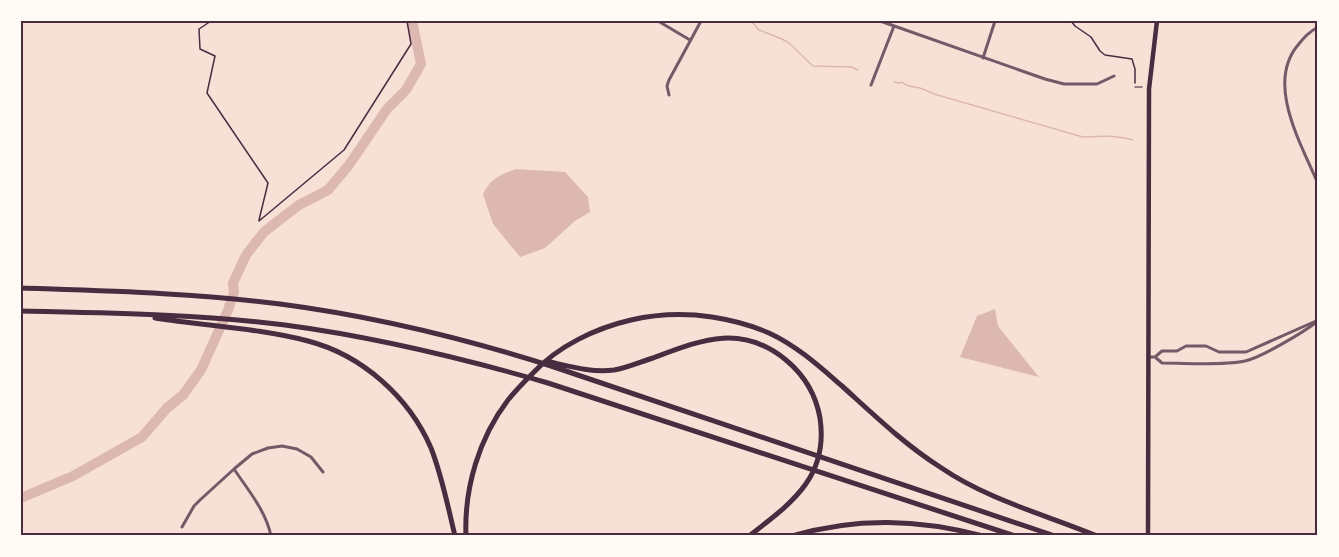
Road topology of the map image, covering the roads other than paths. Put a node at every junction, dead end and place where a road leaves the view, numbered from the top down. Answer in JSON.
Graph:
{"nodes":[{"id":1,"x":658,"y":21,"type":"edge"},
{"id":2,"x":700,"y":21,"type":"edge"},
{"id":3,"x":880,"y":21,"type":"edge"},
{"id":4,"x":995,"y":21,"type":"edge"},
{"id":5,"x":1157,"y":21,"type":"edge"},
{"id":6,"x":894,"y":26,"type":"junction"},
{"id":7,"x":1318,"y":27,"type":"edge"},
{"id":8,"x":690,"y":39,"type":"junction"},
{"id":9,"x":983,"y":58,"type":"junction"},
{"id":10,"x":1114,"y":76,"type":"dead end"},
{"id":11,"x":871,"y":85,"type":"dead end"},
{"id":12,"x":1136,"y":87,"type":"road end"},
{"id":13,"x":1142,"y":87,"type":"dead end"},
{"id":14,"x":669,"y":95,"type":"dead end"},
{"id":15,"x":1318,"y":183,"type":"edge"},
{"id":16,"x":1318,"y":200,"type":"edge"},
{"id":17,"x":1318,"y":209,"type":"edge"},
{"id":18,"x":21,"y":288,"type":"edge"},
{"id":19,"x":21,"y":311,"type":"edge"},
{"id":20,"x":174,"y":318,"type":"junction"},
{"id":21,"x":1318,"y":321,"type":"edge"},
{"id":22,"x":513,"y":354,"type":"junction"},
{"id":23,"x":1149,"y":357,"type":"junction"},
{"id":24,"x":1155,"y":357,"type":"junction"},
{"id":25,"x":234,"y":469,"type":"junction"},
{"id":26,"x":323,"y":472,"type":"dead end"},
{"id":27,"x":182,"y":527,"type":"dead end"},
{"id":28,"x":271,"y":536,"type":"edge"},
{"id":29,"x":456,"y":536,"type":"edge"},
{"id":30,"x":466,"y":536,"type":"edge"},
{"id":31,"x":749,"y":536,"type":"edge"},
{"id":32,"x":792,"y":536,"type":"edge"},
{"id":33,"x":983,"y":536,"type":"edge"},
{"id":34,"x":1015,"y":536,"type":"edge"},
{"id":35,"x":1055,"y":536,"type":"edge"},
{"id":36,"x":1097,"y":536,"type":"edge"},
{"id":37,"x":1148,"y":536,"type":"edge"}],
"edges":[{"from":1,"to":8,"type":"street"},
{"from":2,"to":8,"type":"street"},
{"from":3,"to":6,"type":"street"},
{"from":4,"to":9,"type":"street"},
{"from":5,"to":23,"type":"main road"},
{"from":6,"to":9,"type":"street"},
{"from":6,"to":11,"type":"street"},
{"from":7,"to":15,"type":"street"},
{"from":8,"to":14,"type":"street"},
{"from":9,"to":10,"type":"street"},
{"from":12,"to":13,"type":"lane"},
{"from":16,"to":17,"type":"street"},
{"from":18,"to":22,"type":"highway"},
{"from":19,"to":20,"type":"highway"},
{"from":20,"to":29,"type":"highway"},
{"from":20,"to":34,"type":"highway"},
{"from":21,"to":24,"type":"street"},
{"from":21,"to":24,"type":"street"},
{"from":22,"to":31,"type":"highway"},
{"from":22,"to":35,"type":"highway"},
{"from":23,"to":24,"type":"street"},
{"from":23,"to":37,"type":"main road"},
{"from":25,"to":26,"type":"street"},
{"from":25,"to":27,"type":"street"},
{"from":25,"to":28,"type":"street"},
{"from":30,"to":36,"type":"highway"},
{"from":32,"to":33,"type":"highway"}]}
